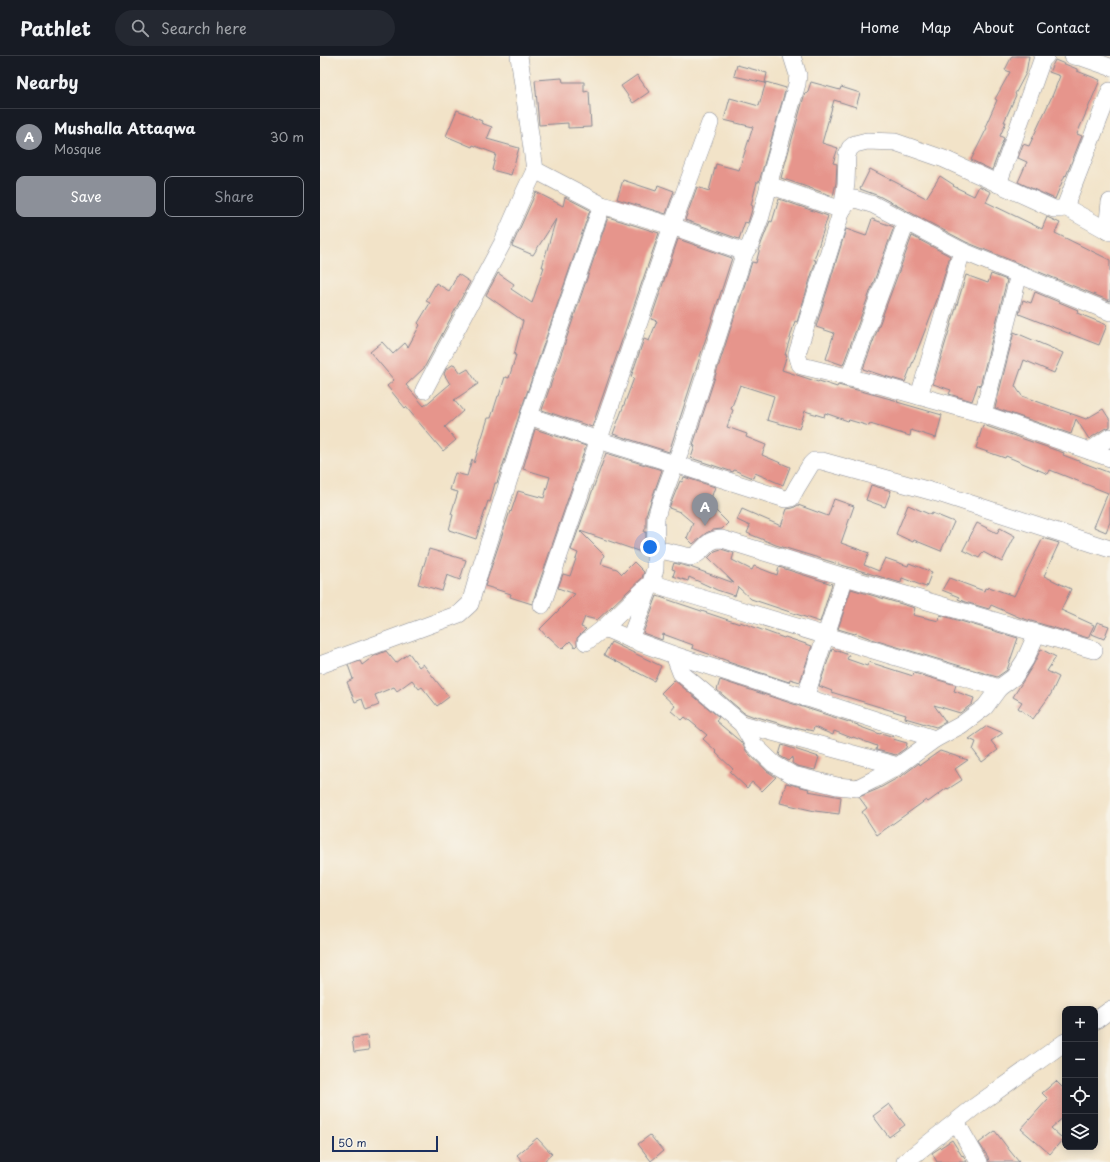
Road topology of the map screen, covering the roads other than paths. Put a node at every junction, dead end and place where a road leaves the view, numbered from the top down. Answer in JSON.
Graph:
{"nodes":[{"id":1,"x":519,"y":56,"type":"edge"},
{"id":2,"x":792,"y":56,"type":"edge"},
{"id":3,"x":1046,"y":56,"type":"edge"},
{"id":4,"x":1081,"y":57,"type":"edge"},
{"id":5,"x":1110,"y":68,"type":"edge"},
{"id":6,"x":1110,"y":91,"type":"edge"},
{"id":7,"x":710,"y":123,"type":"dead end"},
{"id":8,"x":535,"y":170,"type":"junction"},
{"id":9,"x":998,"y":184,"type":"junction"},
{"id":10,"x":769,"y":185,"type":"junction"},
{"id":11,"x":1110,"y":202,"type":"edge"},
{"id":12,"x":602,"y":205,"type":"junction"},
{"id":13,"x":1065,"y":207,"type":"junction"},
{"id":14,"x":842,"y":210,"type":"junction"},
{"id":15,"x":906,"y":222,"type":"junction"},
{"id":16,"x":672,"y":226,"type":"junction"},
{"id":17,"x":1108,"y":231,"type":"edge"},
{"id":18,"x":962,"y":251,"type":"junction"},
{"id":19,"x":745,"y":252,"type":"junction"},
{"id":20,"x":1019,"y":274,"type":"junction"},
{"id":21,"x":1110,"y":312,"type":"edge"},
{"id":22,"x":849,"y":378,"type":"junction"},
{"id":23,"x":424,"y":390,"type":"dead end"},
{"id":24,"x":920,"y":396,"type":"junction"},
{"id":25,"x":983,"y":414,"type":"junction"},
{"id":26,"x":529,"y":416,"type":"junction"},
{"id":27,"x":1110,"y":437,"type":"edge"},
{"id":28,"x":598,"y":440,"type":"junction"},
{"id":29,"x":1090,"y":451,"type":"junction"},
{"id":30,"x":1110,"y":458,"type":"edge"},
{"id":31,"x":675,"y":464,"type":"junction"},
{"id":32,"x":656,"y":549,"type":"junction"},
{"id":33,"x":1110,"y":549,"type":"edge"},
{"id":34,"x":845,"y":577,"type":"junction"},
{"id":35,"x":651,"y":583,"type":"junction"},
{"id":36,"x":542,"y":605,"type":"dead end"},
{"id":37,"x":604,"y":628,"type":"junction"},
{"id":38,"x":1037,"y":633,"type":"junction"},
{"id":39,"x":825,"y":636,"type":"junction"},
{"id":40,"x":630,"y":639,"type":"junction"},
{"id":41,"x":586,"y":642,"type":"dead end"},
{"id":42,"x":1094,"y":650,"type":"dead end"},
{"id":43,"x":674,"y":655,"type":"junction"},
{"id":44,"x":320,"y":665,"type":"edge"},
{"id":45,"x":1000,"y":688,"type":"junction"},
{"id":46,"x":804,"y":698,"type":"junction"},
{"id":47,"x":742,"y":724,"type":"junction"},
{"id":48,"x":935,"y":739,"type":"junction"},
{"id":49,"x":898,"y":766,"type":"junction"},
{"id":50,"x":1110,"y":1010,"type":"edge"},
{"id":51,"x":1098,"y":1018,"type":"edge"},
{"id":52,"x":1062,"y":1044,"type":"edge"},
{"id":53,"x":956,"y":1122,"type":"junction"},
{"id":54,"x":905,"y":1162,"type":"edge"},
{"id":55,"x":979,"y":1162,"type":"edge"}],
"edges":[{"from":1,"to":8,"type":"street"},
{"from":2,"to":10,"type":"street"},
{"from":3,"to":9,"type":"street"},
{"from":4,"to":5,"type":"street"},
{"from":6,"to":13,"type":"street"},
{"from":7,"to":16,"type":"street"},
{"from":8,"to":12,"type":"street"},
{"from":8,"to":23,"type":"street"},
{"from":9,"to":13,"type":"street"},
{"from":9,"to":14,"type":"street"},
{"from":10,"to":14,"type":"street"},
{"from":10,"to":19,"type":"street"},
{"from":11,"to":17,"type":"street"},
{"from":12,"to":16,"type":"street"},
{"from":12,"to":26,"type":"street"},
{"from":13,"to":17,"type":"street"},
{"from":14,"to":15,"type":"street"},
{"from":14,"to":22,"type":"street"},
{"from":15,"to":18,"type":"street"},
{"from":15,"to":22,"type":"street"},
{"from":16,"to":19,"type":"street"},
{"from":16,"to":28,"type":"street"},
{"from":18,"to":20,"type":"street"},
{"from":18,"to":24,"type":"street"},
{"from":19,"to":31,"type":"street"},
{"from":20,"to":21,"type":"street"},
{"from":20,"to":25,"type":"street"},
{"from":22,"to":24,"type":"street"},
{"from":24,"to":25,"type":"street"},
{"from":25,"to":29,"type":"street"},
{"from":26,"to":28,"type":"street"},
{"from":26,"to":44,"type":"street"},
{"from":27,"to":29,"type":"street"},
{"from":28,"to":31,"type":"street"},
{"from":28,"to":36,"type":"street"},
{"from":29,"to":30,"type":"street"},
{"from":31,"to":32,"type":"street"},
{"from":31,"to":33,"type":"street"},
{"from":32,"to":34,"type":"street"},
{"from":32,"to":35,"type":"street"},
{"from":34,"to":38,"type":"street"},
{"from":34,"to":39,"type":"street"},
{"from":35,"to":37,"type":"street"},
{"from":35,"to":39,"type":"street"},
{"from":35,"to":40,"type":"street"},
{"from":37,"to":40,"type":"street"},
{"from":37,"to":41,"type":"street"},
{"from":38,"to":42,"type":"street"},
{"from":38,"to":45,"type":"street"},
{"from":39,"to":45,"type":"street"},
{"from":39,"to":46,"type":"street"},
{"from":40,"to":43,"type":"street"},
{"from":43,"to":46,"type":"street"},
{"from":43,"to":47,"type":"street"},
{"from":45,"to":48,"type":"street"},
{"from":46,"to":48,"type":"street"},
{"from":47,"to":49,"type":"street"},
{"from":47,"to":49,"type":"street"},
{"from":48,"to":49,"type":"street"},
{"from":50,"to":51,"type":"street"},
{"from":52,"to":53,"type":"street"},
{"from":53,"to":54,"type":"street"},
{"from":53,"to":55,"type":"street"}]}
